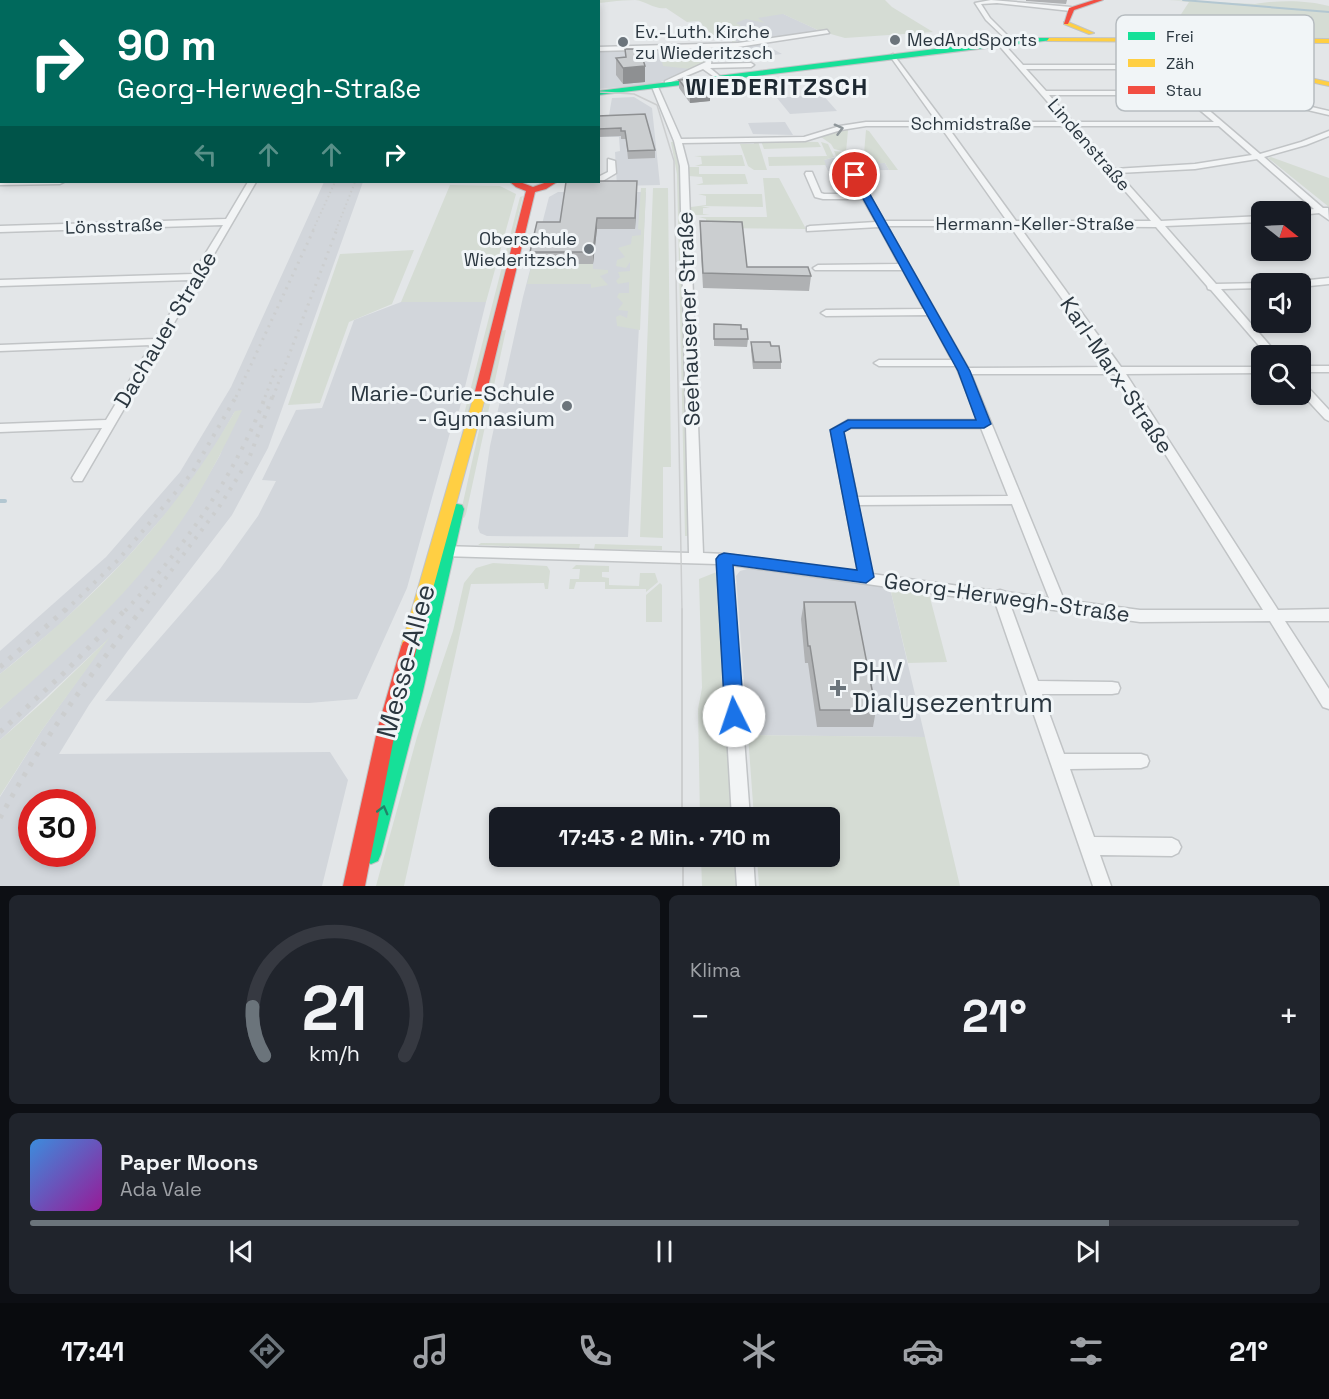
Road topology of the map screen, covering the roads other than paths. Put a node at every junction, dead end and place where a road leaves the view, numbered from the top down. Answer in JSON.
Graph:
{"nodes":[{"id":1,"x":1100,"y":0,"type":"edge"},
{"id":2,"x":979,"y":1,"type":"edge"},
{"id":3,"x":1071,"y":9,"type":"junction"},
{"id":4,"x":1066,"y":23,"type":"junction"},
{"id":5,"x":827,"y":32,"type":"dead end"},
{"id":6,"x":1116,"y":38,"type":"edge"},
{"id":7,"x":1116,"y":39,"type":"edge"},
{"id":8,"x":1024,"y":40,"type":"junction"},
{"id":9,"x":1314,"y":41,"type":"edge"},
{"id":10,"x":1329,"y":41,"type":"edge"},
{"id":11,"x":1004,"y":42,"type":"junction"},
{"id":12,"x":684,"y":47,"type":"junction"},
{"id":13,"x":600,"y":49,"type":"edge"},
{"id":14,"x":893,"y":56,"type":"junction"},
{"id":15,"x":751,"y":64,"type":"dead end"},
{"id":16,"x":704,"y":66,"type":"junction"},
{"id":17,"x":1021,"y":67,"type":"junction"},
{"id":18,"x":1116,"y":67,"type":"edge"},
{"id":19,"x":720,"y":79,"type":"junction"},
{"id":20,"x":1314,"y":81,"type":"edge"},
{"id":21,"x":661,"y":84,"type":"junction"},
{"id":22,"x":1329,"y":84,"type":"edge"},
{"id":23,"x":600,"y":92,"type":"edge"},
{"id":24,"x":1044,"y":93,"type":"junction"},
{"id":25,"x":1116,"y":94,"type":"edge"},
{"id":26,"x":1314,"y":110,"type":"edge"},
{"id":27,"x":1205,"y":111,"type":"edge"},
{"id":28,"x":1329,"y":113,"type":"edge"},
{"id":29,"x":943,"y":124,"type":"junction"},
{"id":30,"x":1071,"y":124,"type":"junction"},
{"id":31,"x":1221,"y":124,"type":"junction"},
{"id":32,"x":1329,"y":133,"type":"edge"},
{"id":33,"x":678,"y":141,"type":"junction"},
{"id":34,"x":1258,"y":156,"type":"junction"},
{"id":35,"x":611,"y":161,"type":"dead end"},
{"id":36,"x":1112,"y":171,"type":"junction"},
{"id":37,"x":809,"y":174,"type":"dead end"},
{"id":38,"x":855,"y":175,"type":"dead end"},
{"id":39,"x":600,"y":179,"type":"edge"},
{"id":40,"x":251,"y":183,"type":"edge"},
{"id":41,"x":516,"y":183,"type":"edge"},
{"id":42,"x":551,"y":183,"type":"edge"},
{"id":43,"x":531,"y":189,"type":"junction"},
{"id":44,"x":866,"y":196,"type":"junction"},
{"id":45,"x":1325,"y":209,"type":"edge"},
{"id":46,"x":1329,"y":217,"type":"edge"},
{"id":47,"x":1251,"y":220,"type":"edge"},
{"id":48,"x":228,"y":222,"type":"junction"},
{"id":49,"x":881,"y":224,"type":"junction"},
{"id":50,"x":1013,"y":224,"type":"junction"},
{"id":51,"x":1160,"y":224,"type":"junction"},
{"id":52,"x":0,"y":229,"type":"edge"},
{"id":53,"x":810,"y":229,"type":"dead end"},
{"id":54,"x":904,"y":267,"type":"junction"},
{"id":55,"x":818,"y":268,"type":"dead end"},
{"id":56,"x":196,"y":277,"type":"junction"},
{"id":57,"x":1329,"y":281,"type":"edge"},
{"id":58,"x":0,"y":283,"type":"edge"},
{"id":59,"x":1311,"y":283,"type":"edge"},
{"id":60,"x":1251,"y":285,"type":"edge"},
{"id":61,"x":1211,"y":287,"type":"junction"},
{"id":62,"x":930,"y":312,"type":"junction"},
{"id":63,"x":826,"y":313,"type":"dead end"},
{"id":64,"x":158,"y":342,"type":"junction"},
{"id":65,"x":1264,"y":345,"type":"edge"},
{"id":66,"x":0,"y":348,"type":"edge"},
{"id":67,"x":879,"y":363,"type":"dead end"},
{"id":68,"x":962,"y":367,"type":"junction"},
{"id":69,"x":1311,"y":369,"type":"edge"},
{"id":70,"x":1329,"y":369,"type":"edge"},
{"id":71,"x":1118,"y":370,"type":"junction"},
{"id":72,"x":1251,"y":370,"type":"edge"},
{"id":73,"x":1311,"y":397,"type":"edge"},
{"id":74,"x":1329,"y":417,"type":"edge"},
{"id":75,"x":108,"y":424,"type":"junction"},
{"id":76,"x":984,"y":424,"type":"junction"},
{"id":77,"x":0,"y":428,"type":"edge"},
{"id":78,"x":78,"y":478,"type":"dead end"},
{"id":79,"x":1016,"y":500,"type":"junction"},
{"id":80,"x":852,"y":501,"type":"junction"},
{"id":81,"x":442,"y":551,"type":"junction"},
{"id":82,"x":696,"y":556,"type":"junction"},
{"id":83,"x":724,"y":559,"type":"junction"},
{"id":84,"x":866,"y":577,"type":"junction"},
{"id":85,"x":1000,"y":595,"type":"junction"},
{"id":86,"x":1058,"y":603,"type":"junction"},
{"id":87,"x":1274,"y":614,"type":"junction"},
{"id":88,"x":1329,"y":615,"type":"edge"},
{"id":89,"x":1032,"y":687,"type":"junction"},
{"id":90,"x":1112,"y":688,"type":"dead end"},
{"id":91,"x":1329,"y":702,"type":"edge"},
{"id":92,"x":1141,"y":761,"type":"dead end"},
{"id":93,"x":1057,"y":762,"type":"junction"},
{"id":94,"x":740,"y":807,"type":"edge"},
{"id":95,"x":1088,"y":846,"type":"junction"},
{"id":96,"x":1172,"y":847,"type":"dead end"},
{"id":97,"x":745,"y":867,"type":"edge"},
{"id":98,"x":354,"y":886,"type":"edge"},
{"id":99,"x":360,"y":886,"type":"edge"},
{"id":100,"x":746,"y":886,"type":"edge"},
{"id":101,"x":1102,"y":886,"type":"edge"}],
"edges":[{"from":1,"to":3,"type":"street"},
{"from":2,"to":3,"type":"street"},
{"from":2,"to":11,"type":"street","name":"Lindenstraße"},
{"from":3,"to":4,"type":"street"},
{"from":4,"to":6,"type":"street"},
{"from":4,"to":8,"type":"street"},
{"from":5,"to":12,"type":"street"},
{"from":7,"to":8,"type":"street"},
{"from":8,"to":11,"type":"street"},
{"from":9,"to":10,"type":"street"},
{"from":11,"to":14,"type":"street"},
{"from":11,"to":17,"type":"street","name":"Lindenstraße"},
{"from":12,"to":13,"type":"street"},
{"from":12,"to":16,"type":"street"},
{"from":14,"to":19,"type":"street"},
{"from":14,"to":29,"type":"street","name":"Karl-Marx-Straße"},
{"from":15,"to":16,"type":"street"},
{"from":16,"to":19,"type":"street"},
{"from":16,"to":21,"type":"street"},
{"from":17,"to":18,"type":"street"},
{"from":17,"to":24,"type":"street","name":"Lindenstraße"},
{"from":19,"to":21,"type":"street"},
{"from":20,"to":22,"type":"street"},
{"from":21,"to":23,"type":"street"},
{"from":21,"to":33,"type":"street","name":"Seehausener Straße"},
{"from":24,"to":25,"type":"street"},
{"from":24,"to":30,"type":"street","name":"Lindenstraße"},
{"from":26,"to":28,"type":"street"},
{"from":27,"to":31,"type":"street"},
{"from":29,"to":30,"type":"street","name":"Schmidstraße"},
{"from":33,"to":29,"type":"street","name":"Schmidstraße","one_way":true},
{"from":29,"to":50,"type":"street","name":"Karl-Marx-Straße"},
{"from":30,"to":31,"type":"street","name":"Schmidstraße"},
{"from":30,"to":36,"type":"street","name":"Lindenstraße"},
{"from":31,"to":34,"type":"street"},
{"from":32,"to":34,"type":"street"},
{"from":33,"to":82,"type":"street","name":"Seehausener Straße"},
{"from":34,"to":36,"type":"street"},
{"from":34,"to":45,"type":"street"},
{"from":35,"to":39,"type":"street"},
{"from":36,"to":51,"type":"street","name":"Lindenstraße"},
{"from":37,"to":44,"type":"street"},
{"from":38,"to":44,"type":"street"},
{"from":40,"to":48,"type":"street","name":"Dachauer Straße"},
{"from":41,"to":43,"type":"street"},
{"from":42,"to":43,"type":"street"},
{"from":43,"to":81,"type":"street","name":"Messe-Allee"},
{"from":44,"to":49,"type":"street"},
{"from":45,"to":46,"type":"street"},
{"from":47,"to":51,"type":"street","name":"Hermann-Keller-Straße"},
{"from":48,"to":52,"type":"street","name":"Lönsstraße"},
{"from":48,"to":56,"type":"street","name":"Dachauer Straße"},
{"from":49,"to":50,"type":"street","name":"Hermann-Keller-Straße"},
{"from":49,"to":53,"type":"street","name":"Hermann-Keller-Straße"},
{"from":49,"to":54,"type":"street"},
{"from":50,"to":51,"type":"street","name":"Hermann-Keller-Straße"},
{"from":50,"to":71,"type":"street","name":"Karl-Marx-Straße"},
{"from":51,"to":61,"type":"street","name":"Lindenstraße"},
{"from":54,"to":55,"type":"street"},
{"from":54,"to":62,"type":"street"},
{"from":56,"to":58,"type":"street"},
{"from":56,"to":64,"type":"street","name":"Dachauer Straße"},
{"from":57,"to":59,"type":"street"},
{"from":60,"to":61,"type":"street"},
{"from":61,"to":65,"type":"street","name":"Lindenstraße"},
{"from":62,"to":63,"type":"street"},
{"from":62,"to":68,"type":"street"},
{"from":64,"to":66,"type":"street"},
{"from":64,"to":75,"type":"street","name":"Dachauer Straße"},
{"from":67,"to":68,"type":"street"},
{"from":68,"to":71,"type":"street"},
{"from":68,"to":76,"type":"street"},
{"from":69,"to":70,"type":"street"},
{"from":71,"to":72,"type":"street"},
{"from":71,"to":87,"type":"street","name":"Karl-Marx-Straße"},
{"from":73,"to":74,"type":"street"},
{"from":75,"to":77,"type":"street"},
{"from":75,"to":78,"type":"street","name":"Dachauer Straße"},
{"from":76,"to":79,"type":"street"},
{"from":76,"to":80,"type":"street"},
{"from":79,"to":80,"type":"street"},
{"from":79,"to":86,"type":"street"},
{"from":80,"to":84,"type":"street"},
{"from":81,"to":82,"type":"street","name":"Georg-Herwegh-Straße"},
{"from":81,"to":98,"type":"street","name":"Messe-Allee"},
{"from":99,"to":81,"type":"street","name":"Messe-Allee","one_way":true},
{"from":82,"to":83,"type":"street","name":"Georg-Herwegh-Straße"},
{"from":83,"to":84,"type":"street","name":"Georg-Herwegh-Straße"},
{"from":83,"to":94,"type":"street"},
{"from":84,"to":85,"type":"street","name":"Georg-Herwegh-Straße"},
{"from":85,"to":86,"type":"street","name":"Georg-Herwegh-Straße"},
{"from":85,"to":89,"type":"street"},
{"from":86,"to":87,"type":"street","name":"Georg-Herwegh-Straße"},
{"from":87,"to":88,"type":"street","name":"Georg-Herwegh-Straße"},
{"from":87,"to":91,"type":"street","name":"Karl-Marx-Straße"},
{"from":89,"to":90,"type":"street"},
{"from":89,"to":93,"type":"street"},
{"from":92,"to":93,"type":"street"},
{"from":93,"to":95,"type":"street"},
{"from":95,"to":96,"type":"street"},
{"from":95,"to":101,"type":"street"},
{"from":97,"to":100,"type":"street"}]}
